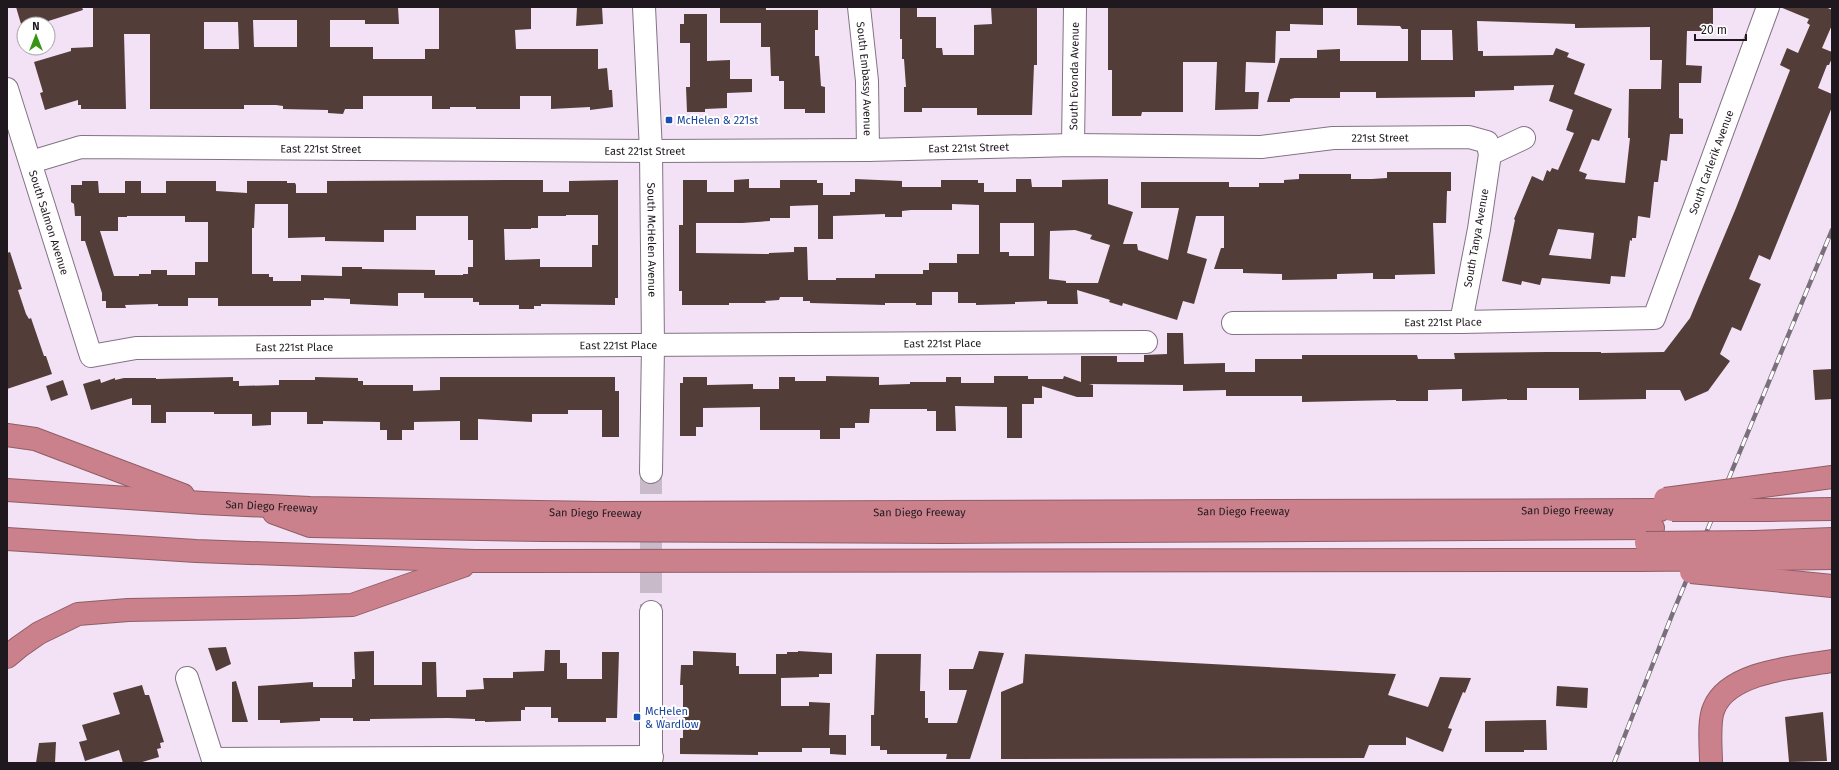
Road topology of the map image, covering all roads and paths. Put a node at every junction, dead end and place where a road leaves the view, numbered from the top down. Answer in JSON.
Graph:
{"nodes":[{"id":1,"x":644,"y":7,"type":"edge"},
{"id":2,"x":859,"y":7,"type":"edge"},
{"id":3,"x":1076,"y":7,"type":"edge"},
{"id":4,"x":1768,"y":7,"type":"edge"},
{"id":5,"x":7,"y":89,"type":"edge"},
{"id":6,"x":1524,"y":138,"type":"dead end"},
{"id":7,"x":1073,"y":145,"type":"junction"},
{"id":8,"x":1261,"y":147,"type":"joint"},
{"id":9,"x":868,"y":150,"type":"junction"},
{"id":10,"x":651,"y":151,"type":"junction"},
{"id":11,"x":1490,"y":154,"type":"junction"},
{"id":12,"x":31,"y":162,"type":"junction"},
{"id":13,"x":1654,"y":318,"type":"joint"},
{"id":14,"x":1461,"y":322,"type":"junction"},
{"id":15,"x":1233,"y":323,"type":"dead end"},
{"id":16,"x":1146,"y":342,"type":"dead end"},
{"id":17,"x":652,"y":346,"type":"junction"},
{"id":18,"x":91,"y":356,"type":"joint"},
{"id":19,"x":7,"y":435,"type":"edge"},
{"id":20,"x":651,"y":472,"type":"tunnel mouth"},
{"id":21,"x":1832,"y":477,"type":"edge"},
{"id":22,"x":7,"y":490,"type":"edge"},
{"id":23,"x":204,"y":503,"type":"junction"},
{"id":24,"x":255,"y":505,"type":"junction"},
{"id":25,"x":1832,"y":509,"type":"edge"},
{"id":26,"x":1832,"y":526,"type":"edge"},
{"id":27,"x":1650,"y":534,"type":"junction"},
{"id":28,"x":7,"y":539,"type":"edge"},
{"id":29,"x":1832,"y":539,"type":"edge"},
{"id":30,"x":1755,"y":543,"type":"junction"},
{"id":31,"x":1832,"y":558,"type":"edge"},
{"id":32,"x":418,"y":560,"type":"junction"},
{"id":33,"x":475,"y":561,"type":"junction"},
{"id":34,"x":1832,"y":586,"type":"edge"},
{"id":35,"x":651,"y":612,"type":"tunnel mouth"},
{"id":36,"x":7,"y":657,"type":"edge"},
{"id":37,"x":1832,"y":661,"type":"edge"},
{"id":38,"x":187,"y":678,"type":"dead end"},
{"id":39,"x":652,"y":760,"type":"edge"},
{"id":40,"x":214,"y":761,"type":"edge"},
{"id":41,"x":1711,"y":763,"type":"edge"}],
"edges":[{"from":1,"to":10,"type":"street","name":"South McHelen Avenue"},
{"from":2,"to":9,"type":"street","name":"South Embassy Avenue"},
{"from":3,"to":7,"type":"street","name":"South Evonda Avenue"},
{"from":4,"to":13,"type":"street","name":"South Carlerik Avenue"},
{"from":5,"to":12,"type":"street","name":"South Salmon Avenue"},
{"from":6,"to":11,"type":"street"},
{"from":7,"to":8,"type":"street","name":"East 221st Street"},
{"from":7,"to":9,"type":"street","name":"East 221st Street"},
{"from":8,"to":11,"type":"street","name":"221st Street"},
{"from":9,"to":10,"type":"street","name":"East 221st Street"},
{"from":10,"to":12,"type":"street","name":"East 221st Street"},
{"from":10,"to":17,"type":"street","name":"South McHelen Avenue"},
{"from":11,"to":14,"type":"street","name":"South Tanya Avenue"},
{"from":12,"to":18,"type":"street","name":"South Salmon Avenue"},
{"from":13,"to":14,"type":"street","name":"East 221st Place"},
{"from":14,"to":15,"type":"street","name":"East 221st Place"},
{"from":16,"to":17,"type":"street","name":"East 221st Place"},
{"from":17,"to":18,"type":"street","name":"East 221st Place"},
{"from":17,"to":20,"type":"street","name":"South McHelen Avenue"},
{"from":19,"to":23,"type":"highway"},
{"from":21,"to":27,"type":"highway","bridge":true},
{"from":22,"to":23,"type":"highway","name":"San Diego Freeway"},
{"from":23,"to":24,"type":"highway","name":"San Diego Freeway"},
{"from":24,"to":27,"type":"highway"},
{"from":24,"to":27,"type":"highway","name":"San Diego Freeway"},
{"from":25,"to":30,"type":"highway"},
{"from":26,"to":30,"type":"highway"},
{"from":27,"to":30,"type":"highway","bridge":true},
{"from":27,"to":30,"type":"highway","bridge":true},
{"from":27,"to":32,"type":"highway"},
{"from":27,"to":33,"type":"highway"},
{"from":28,"to":32,"type":"highway"},
{"from":29,"to":30,"type":"highway"},
{"from":30,"to":31,"type":"highway"},
{"from":30,"to":34,"type":"highway"},
{"from":32,"to":33,"type":"highway"},
{"from":33,"to":36,"type":"highway"},
{"from":35,"to":39,"type":"street"},
{"from":37,"to":41,"type":"highway"},
{"from":38,"to":40,"type":"street"},
{"from":39,"to":40,"type":"street"}]}
